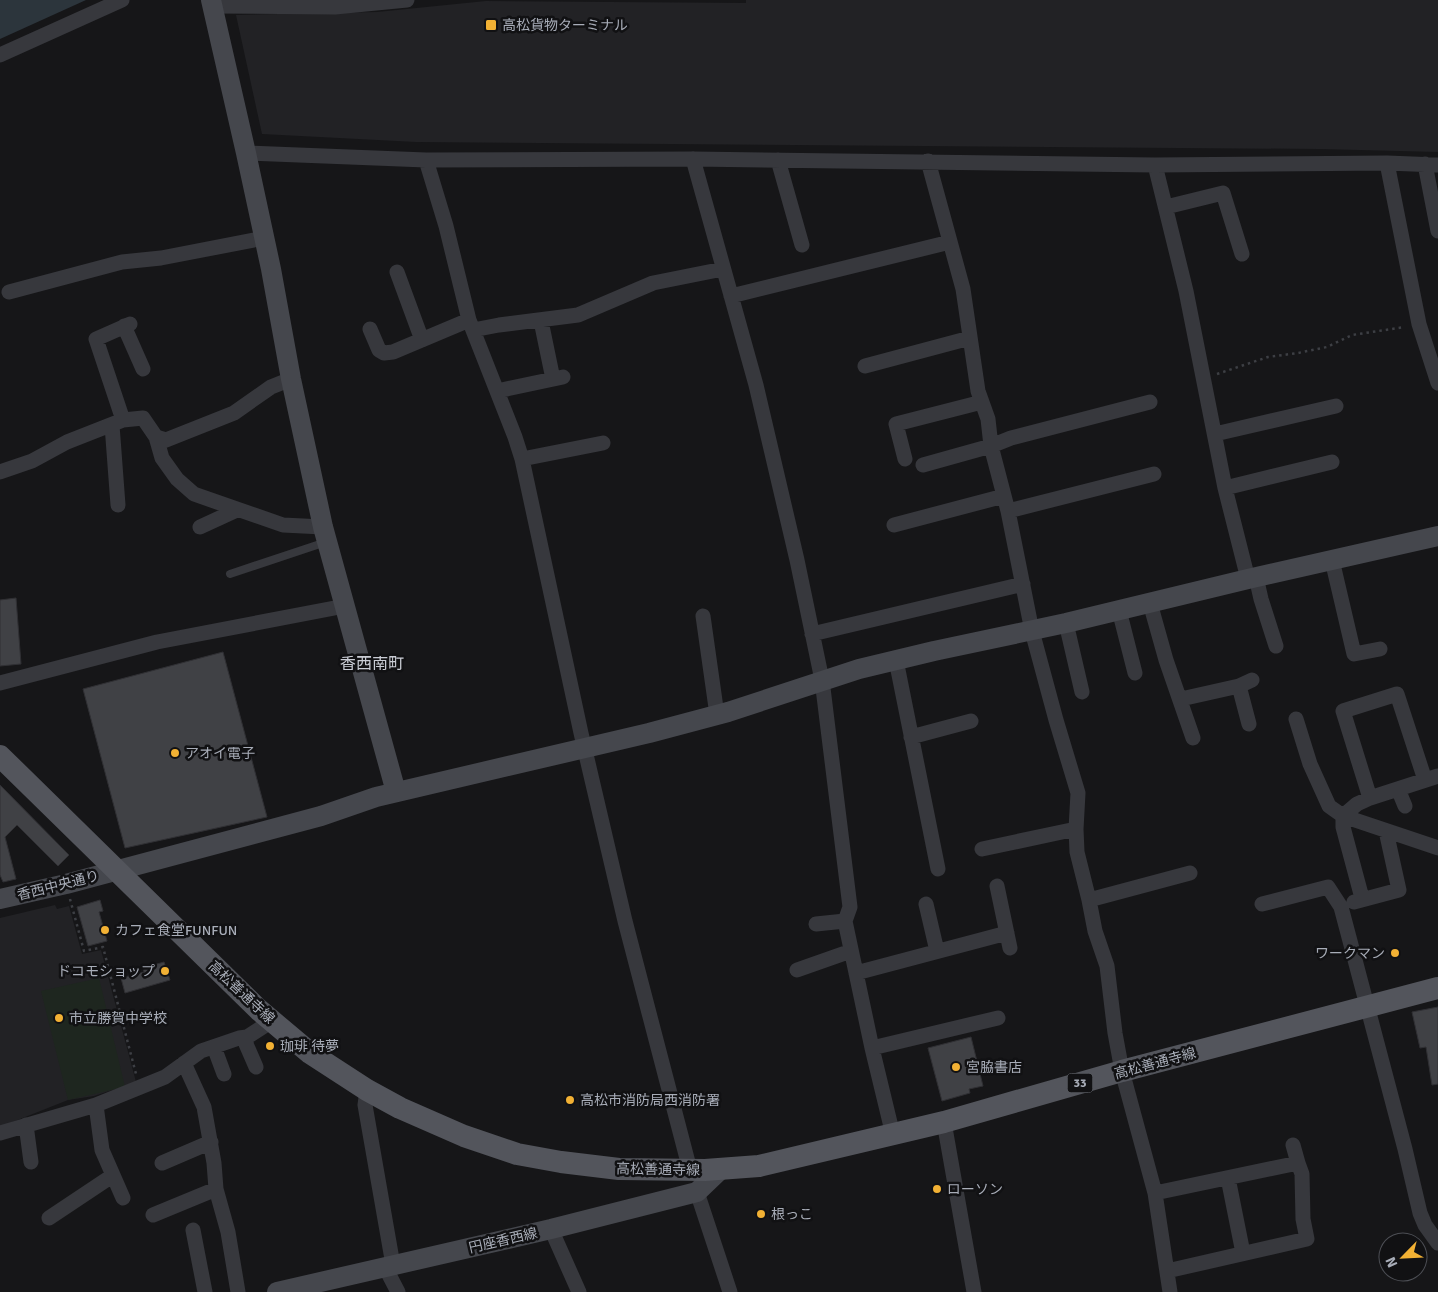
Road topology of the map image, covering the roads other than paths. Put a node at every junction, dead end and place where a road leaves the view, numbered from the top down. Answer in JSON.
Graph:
{"nodes":[{"id":1,"x":122,"y":0,"type":"edge"},
{"id":2,"x":406,"y":0,"type":"edge"},
{"id":3,"x":386,"y":1,"type":"edge"},
{"id":4,"x":211,"y":3,"type":"edge"},
{"id":5,"x":0,"y":55,"type":"edge"},
{"id":6,"x":246,"y":153,"type":"junction"},
{"id":7,"x":693,"y":159,"type":"junction"},
{"id":8,"x":426,"y":160,"type":"junction"},
{"id":9,"x":778,"y":160,"type":"junction"},
{"id":10,"x":928,"y":161,"type":"junction"},
{"id":11,"x":1387,"y":163,"type":"junction"},
{"id":12,"x":1431,"y":164,"type":"edge"},
{"id":13,"x":1155,"y":165,"type":"junction"},
{"id":14,"x":1166,"y":207,"type":"junction"},
{"id":15,"x":1438,"y":231,"type":"edge"},
{"id":16,"x":264,"y":238,"type":"junction"},
{"id":17,"x":950,"y":242,"type":"junction"},
{"id":18,"x":802,"y":244,"type":"dead end"},
{"id":19,"x":1242,"y":254,"type":"dead end"},
{"id":20,"x":724,"y":269,"type":"junction"},
{"id":21,"x":397,"y":272,"type":"dead end"},
{"id":22,"x":9,"y":292,"type":"dead end"},
{"id":23,"x":731,"y":296,"type":"junction"},
{"id":24,"x":541,"y":321,"type":"junction"},
{"id":25,"x":471,"y":325,"type":"junction"},
{"id":26,"x":370,"y":330,"type":"dead end"},
{"id":27,"x":970,"y":338,"type":"junction"},
{"id":28,"x":422,"y":340,"type":"junction"},
{"id":29,"x":866,"y":366,"type":"dead end"},
{"id":30,"x":143,"y":369,"type":"dead end"},
{"id":31,"x":291,"y":379,"type":"junction"},
{"id":32,"x":1438,"y":383,"type":"edge"},
{"id":33,"x":497,"y":391,"type":"junction"},
{"id":34,"x":982,"y":402,"type":"junction"},
{"id":35,"x":1150,"y":402,"type":"dead end"},
{"id":36,"x":1336,"y":406,"type":"dead end"},
{"id":37,"x":117,"y":423,"type":"junction"},
{"id":38,"x":1215,"y":434,"type":"junction"},
{"id":39,"x":156,"y":437,"type":"junction"},
{"id":40,"x":603,"y":443,"type":"dead end"},
{"id":41,"x":991,"y":446,"type":"junction"},
{"id":42,"x":522,"y":459,"type":"junction"},
{"id":43,"x":905,"y":459,"type":"dead end"},
{"id":44,"x":1332,"y":462,"type":"dead end"},
{"id":45,"x":923,"y":465,"type":"dead end"},
{"id":46,"x":0,"y":472,"type":"edge"},
{"id":47,"x":1154,"y":474,"type":"dead end"},
{"id":48,"x":1225,"y":488,"type":"junction"},
{"id":49,"x":1004,"y":496,"type":"junction"},
{"id":50,"x":118,"y":505,"type":"dead end"},
{"id":51,"x":237,"y":510,"type":"junction"},
{"id":52,"x":1008,"y":511,"type":"junction"},
{"id":53,"x":894,"y":525,"type":"dead end"},
{"id":54,"x":200,"y":527,"type":"dead end"},
{"id":55,"x":325,"y":534,"type":"junction"},
{"id":56,"x":1438,"y":536,"type":"edge"},
{"id":57,"x":1332,"y":560,"type":"junction"},
{"id":58,"x":230,"y":574,"type":"dead end"},
{"id":59,"x":1252,"y":578,"type":"junction"},
{"id":60,"x":1023,"y":584,"type":"junction"},
{"id":61,"x":1150,"y":603,"type":"junction"},
{"id":62,"x":346,"y":606,"type":"junction"},
{"id":63,"x":1119,"y":610,"type":"junction"},
{"id":64,"x":703,"y":616,"type":"dead end"},
{"id":65,"x":1066,"y":623,"type":"junction"},
{"id":66,"x":1032,"y":631,"type":"junction"},
{"id":67,"x":812,"y":634,"type":"junction"},
{"id":68,"x":1276,"y":646,"type":"dead end"},
{"id":69,"x":1380,"y":649,"type":"dead end"},
{"id":70,"x":896,"y":660,"type":"junction"},
{"id":71,"x":1135,"y":674,"type":"dead end"},
{"id":72,"x":822,"y":680,"type":"junction"},
{"id":73,"x":0,"y":683,"type":"edge"},
{"id":74,"x":1082,"y":692,"type":"dead end"},
{"id":75,"x":1181,"y":699,"type":"junction"},
{"id":76,"x":717,"y":714,"type":"junction"},
{"id":77,"x":1296,"y":719,"type":"dead end"},
{"id":78,"x":971,"y":721,"type":"dead end"},
{"id":79,"x":1249,"y":724,"type":"dead end"},
{"id":80,"x":911,"y":737,"type":"junction"},
{"id":81,"x":1193,"y":738,"type":"dead end"},
{"id":82,"x":585,"y":749,"type":"junction"},
{"id":83,"x":0,"y":756,"type":"edge"},
{"id":84,"x":1432,"y":778,"type":"edge"},
{"id":85,"x":1398,"y":789,"type":"junction"},
{"id":86,"x":396,"y":792,"type":"junction"},
{"id":87,"x":1370,"y":798,"type":"junction"},
{"id":88,"x":1405,"y":806,"type":"dead end"},
{"id":89,"x":1343,"y":816,"type":"junction"},
{"id":90,"x":1076,"y":829,"type":"junction"},
{"id":91,"x":1386,"y":831,"type":"junction"},
{"id":92,"x":982,"y":848,"type":"dead end"},
{"id":93,"x":1438,"y":848,"type":"edge"},
{"id":94,"x":938,"y":869,"type":"dead end"},
{"id":95,"x":115,"y":870,"type":"junction"},
{"id":96,"x":1190,"y":873,"type":"dead end"},
{"id":97,"x":997,"y":886,"type":"dead end"},
{"id":98,"x":1362,"y":898,"type":"junction"},
{"id":99,"x":0,"y":899,"type":"edge"},
{"id":100,"x":1089,"y":900,"type":"junction"},
{"id":101,"x":926,"y":904,"type":"dead end"},
{"id":102,"x":1262,"y":904,"type":"dead end"},
{"id":103,"x":1341,"y":907,"type":"junction"},
{"id":104,"x":844,"y":921,"type":"junction"},
{"id":105,"x":816,"y":924,"type":"dead end"},
{"id":106,"x":851,"y":951,"type":"junction"},
{"id":107,"x":937,"y":951,"type":"junction"},
{"id":108,"x":798,"y":970,"type":"dead end"},
{"id":109,"x":856,"y":972,"type":"junction"},
{"id":110,"x":1438,"y":988,"type":"edge"},
{"id":111,"x":1367,"y":1007,"type":"junction"},
{"id":112,"x":998,"y":1018,"type":"dead end"},
{"id":113,"x":272,"y":1021,"type":"junction"},
{"id":114,"x":247,"y":1037,"type":"junction"},
{"id":115,"x":214,"y":1047,"type":"junction"},
{"id":116,"x":872,"y":1048,"type":"junction"},
{"id":117,"x":184,"y":1063,"type":"junction"},
{"id":118,"x":256,"y":1067,"type":"dead end"},
{"id":119,"x":1122,"y":1071,"type":"junction"},
{"id":120,"x":224,"y":1074,"type":"dead end"},
{"id":121,"x":367,"y":1090,"type":"junction"},
{"id":122,"x":96,"y":1105,"type":"junction"},
{"id":123,"x":944,"y":1122,"type":"junction"},
{"id":124,"x":26,"y":1125,"type":"junction"},
{"id":125,"x":0,"y":1133,"type":"edge"},
{"id":126,"x":893,"y":1135,"type":"junction"},
{"id":127,"x":211,"y":1142,"type":"junction"},
{"id":128,"x":1293,"y":1144,"type":"dead end"},
{"id":129,"x":31,"y":1162,"type":"dead end"},
{"id":130,"x":162,"y":1163,"type":"dead end"},
{"id":131,"x":1298,"y":1163,"type":"junction"},
{"id":132,"x":690,"y":1170,"type":"junction"},
{"id":133,"x":720,"y":1170,"type":"junction"},
{"id":134,"x":112,"y":1176,"type":"junction"},
{"id":135,"x":1228,"y":1178,"type":"junction"},
{"id":136,"x":216,"y":1189,"type":"junction"},
{"id":137,"x":697,"y":1192,"type":"junction"},
{"id":138,"x":1155,"y":1193,"type":"junction"},
{"id":139,"x":123,"y":1198,"type":"dead end"},
{"id":140,"x":153,"y":1215,"type":"dead end"},
{"id":141,"x":49,"y":1218,"type":"dead end"},
{"id":142,"x":551,"y":1229,"type":"junction"},
{"id":143,"x":193,"y":1230,"type":"dead end"},
{"id":144,"x":1438,"y":1244,"type":"edge"},
{"id":145,"x":1243,"y":1253,"type":"junction"},
{"id":146,"x":389,"y":1266,"type":"junction"},
{"id":147,"x":1167,"y":1271,"type":"junction"},
{"id":148,"x":283,"y":1291,"type":"edge"},
{"id":149,"x":205,"y":1292,"type":"edge"},
{"id":150,"x":238,"y":1292,"type":"edge"},
{"id":151,"x":398,"y":1292,"type":"edge"},
{"id":152,"x":580,"y":1292,"type":"edge"},
{"id":153,"x":730,"y":1292,"type":"edge"},
{"id":154,"x":974,"y":1292,"type":"edge"},
{"id":155,"x":1170,"y":1292,"type":"edge"}],
"edges":[{"from":1,"to":5,"type":"street"},
{"from":2,"to":3,"type":"street"},
{"from":3,"to":4,"type":"street"},
{"from":4,"to":6,"type":"street"},
{"from":6,"to":8,"type":"street"},
{"from":6,"to":16,"type":"street"},
{"from":7,"to":8,"type":"street"},
{"from":7,"to":9,"type":"street"},
{"from":7,"to":20,"type":"street"},
{"from":8,"to":25,"type":"street"},
{"from":9,"to":10,"type":"street"},
{"from":9,"to":18,"type":"street"},
{"from":10,"to":13,"type":"street"},
{"from":10,"to":17,"type":"street"},
{"from":11,"to":12,"type":"street"},
{"from":11,"to":13,"type":"street"},
{"from":11,"to":32,"type":"street"},
{"from":12,"to":15,"type":"street"},
{"from":13,"to":14,"type":"street"},
{"from":14,"to":19,"type":"street"},
{"from":14,"to":38,"type":"street"},
{"from":16,"to":22,"type":"street"},
{"from":16,"to":31,"type":"street"},
{"from":17,"to":23,"type":"street"},
{"from":17,"to":27,"type":"street"},
{"from":20,"to":23,"type":"street"},
{"from":20,"to":24,"type":"street"},
{"from":21,"to":28,"type":"street"},
{"from":23,"to":67,"type":"street"},
{"from":24,"to":25,"type":"street"},
{"from":24,"to":33,"type":"street"},
{"from":25,"to":28,"type":"street"},
{"from":25,"to":33,"type":"street"},
{"from":26,"to":28,"type":"street"},
{"from":27,"to":29,"type":"street"},
{"from":27,"to":34,"type":"street"},
{"from":30,"to":37,"type":"street"},
{"from":31,"to":39,"type":"street"},
{"from":31,"to":55,"type":"street"},
{"from":33,"to":42,"type":"street"},
{"from":34,"to":41,"type":"street"},
{"from":34,"to":43,"type":"street"},
{"from":35,"to":41,"type":"street"},
{"from":36,"to":38,"type":"street"},
{"from":37,"to":39,"type":"street"},
{"from":37,"to":46,"type":"street"},
{"from":37,"to":50,"type":"street"},
{"from":38,"to":48,"type":"street"},
{"from":39,"to":51,"type":"street"},
{"from":40,"to":42,"type":"street"},
{"from":41,"to":45,"type":"street"},
{"from":41,"to":49,"type":"street"},
{"from":42,"to":82,"type":"street"},
{"from":44,"to":48,"type":"street"},
{"from":47,"to":52,"type":"street"},
{"from":48,"to":59,"type":"street"},
{"from":49,"to":52,"type":"street"},
{"from":49,"to":53,"type":"street"},
{"from":51,"to":54,"type":"street"},
{"from":51,"to":55,"type":"street"},
{"from":52,"to":60,"type":"street"},
{"from":55,"to":58,"type":"lane"},
{"from":55,"to":62,"type":"street"},
{"from":56,"to":57,"type":"street","name":"香西中央通り"},
{"from":57,"to":59,"type":"street","name":"香西中央通り"},
{"from":57,"to":69,"type":"street"},
{"from":59,"to":61,"type":"street","name":"香西中央通り"},
{"from":59,"to":68,"type":"street"},
{"from":60,"to":66,"type":"street"},
{"from":60,"to":67,"type":"street"},
{"from":61,"to":63,"type":"street","name":"香西中央通り"},
{"from":61,"to":75,"type":"street"},
{"from":62,"to":73,"type":"street"},
{"from":62,"to":86,"type":"street"},
{"from":63,"to":65,"type":"street","name":"香西中央通り"},
{"from":63,"to":71,"type":"street"},
{"from":64,"to":76,"type":"street"},
{"from":65,"to":66,"type":"street","name":"香西中央通り"},
{"from":65,"to":74,"type":"street"},
{"from":66,"to":70,"type":"street","name":"香西中央通り"},
{"from":66,"to":90,"type":"street"},
{"from":67,"to":72,"type":"street"},
{"from":70,"to":72,"type":"street","name":"香西中央通り"},
{"from":70,"to":80,"type":"street"},
{"from":72,"to":76,"type":"street","name":"香西中央通り"},
{"from":72,"to":104,"type":"street"},
{"from":75,"to":79,"type":"street"},
{"from":75,"to":81,"type":"street"},
{"from":76,"to":82,"type":"street","name":"香西中央通り"},
{"from":77,"to":89,"type":"street"},
{"from":78,"to":80,"type":"street"},
{"from":80,"to":94,"type":"street"},
{"from":82,"to":86,"type":"street","name":"香西中央通り"},
{"from":82,"to":132,"type":"street"},
{"from":83,"to":95,"type":"main road","name":"高松善通寺線","number":"33"},
{"from":84,"to":85,"type":"street"},
{"from":84,"to":87,"type":"street"},
{"from":85,"to":87,"type":"street"},
{"from":85,"to":88,"type":"street"},
{"from":86,"to":95,"type":"street","name":"香西中央通り"},
{"from":87,"to":89,"type":"street"},
{"from":89,"to":91,"type":"street"},
{"from":89,"to":98,"type":"street"},
{"from":90,"to":92,"type":"street"},
{"from":90,"to":100,"type":"street"},
{"from":91,"to":93,"type":"street"},
{"from":91,"to":98,"type":"street"},
{"from":95,"to":99,"type":"street","name":"香西中央通り"},
{"from":95,"to":113,"type":"main road","name":"高松善通寺線","number":"33"},
{"from":96,"to":100,"type":"street"},
{"from":97,"to":107,"type":"street"},
{"from":98,"to":103,"type":"street"},
{"from":100,"to":119,"type":"street"},
{"from":101,"to":107,"type":"street"},
{"from":102,"to":103,"type":"street"},
{"from":103,"to":111,"type":"street"},
{"from":104,"to":105,"type":"street"},
{"from":104,"to":106,"type":"street"},
{"from":106,"to":108,"type":"street"},
{"from":106,"to":109,"type":"street"},
{"from":107,"to":109,"type":"street"},
{"from":109,"to":116,"type":"street"},
{"from":110,"to":111,"type":"main road","name":"高松善通寺線","number":"33"},
{"from":111,"to":119,"type":"main road","name":"高松善通寺線","number":"33"},
{"from":111,"to":144,"type":"street"},
{"from":112,"to":116,"type":"street"},
{"from":113,"to":114,"type":"street"},
{"from":113,"to":121,"type":"main road","name":"高松善通寺線","number":"33"},
{"from":114,"to":115,"type":"street"},
{"from":114,"to":118,"type":"street"},
{"from":115,"to":117,"type":"street"},
{"from":115,"to":120,"type":"street"},
{"from":116,"to":126,"type":"street"},
{"from":117,"to":122,"type":"street"},
{"from":117,"to":127,"type":"street"},
{"from":119,"to":123,"type":"main road","name":"高松善通寺線","number":"33"},
{"from":119,"to":138,"type":"street"},
{"from":121,"to":132,"type":"main road","name":"高松善通寺線","number":"33"},
{"from":121,"to":146,"type":"street"},
{"from":122,"to":124,"type":"street"},
{"from":122,"to":134,"type":"street"},
{"from":123,"to":126,"type":"main road","name":"高松善通寺線","number":"33"},
{"from":123,"to":154,"type":"street"},
{"from":124,"to":125,"type":"street"},
{"from":124,"to":129,"type":"street"},
{"from":126,"to":133,"type":"main road","name":"高松善通寺線","number":"33"},
{"from":127,"to":130,"type":"street"},
{"from":127,"to":136,"type":"street"},
{"from":128,"to":131,"type":"street"},
{"from":131,"to":135,"type":"street"},
{"from":131,"to":145,"type":"street"},
{"from":132,"to":133,"type":"main road","name":"高松善通寺線","number":"33"},
{"from":133,"to":137,"type":"street","name":"円座香西線"},
{"from":134,"to":139,"type":"street"},
{"from":134,"to":141,"type":"street"},
{"from":135,"to":138,"type":"street"},
{"from":135,"to":145,"type":"street"},
{"from":136,"to":140,"type":"street"},
{"from":136,"to":150,"type":"street"},
{"from":137,"to":142,"type":"street","name":"円座香西線"},
{"from":137,"to":153,"type":"street"},
{"from":138,"to":147,"type":"street"},
{"from":142,"to":146,"type":"street","name":"円座香西線"},
{"from":142,"to":152,"type":"street"},
{"from":143,"to":149,"type":"street"},
{"from":145,"to":147,"type":"street"},
{"from":146,"to":148,"type":"street","name":"円座香西線"},
{"from":146,"to":151,"type":"street"},
{"from":147,"to":155,"type":"street"}]}
